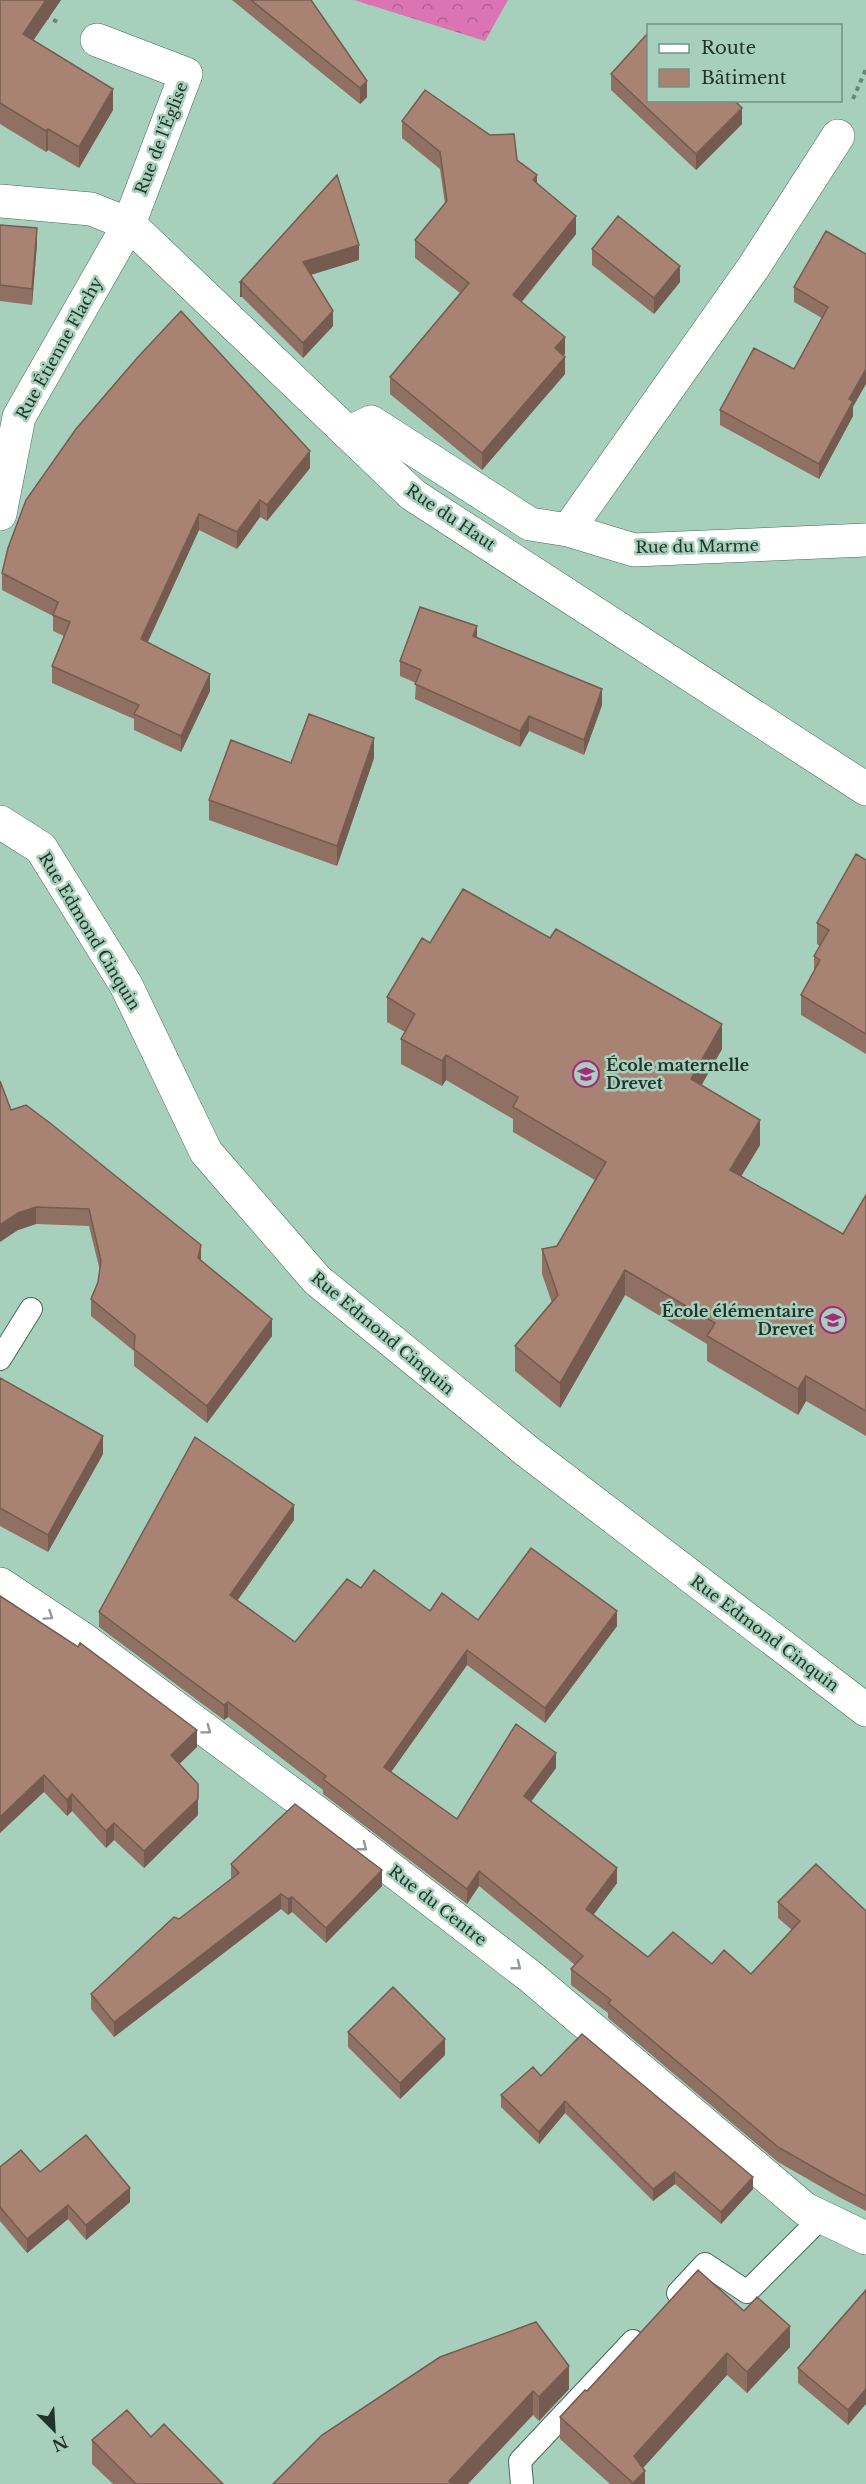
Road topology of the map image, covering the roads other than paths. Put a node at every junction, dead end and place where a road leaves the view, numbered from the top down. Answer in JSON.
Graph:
{"nodes":[{"id":1,"x":97,"y":40,"type":"dead end"},
{"id":2,"x":838,"y":136,"type":"dead end"},
{"id":3,"x":0,"y":201,"type":"edge"},
{"id":4,"x":129,"y":224,"type":"junction"},
{"id":5,"x":348,"y":433,"type":"junction"},
{"id":6,"x":0,"y":514,"type":"edge"},
{"id":7,"x":568,"y":530,"type":"junction"},
{"id":8,"x":866,"y":540,"type":"edge"},
{"id":9,"x":866,"y":789,"type":"edge"},
{"id":10,"x":0,"y":822,"type":"edge"},
{"id":11,"x":31,"y":1309,"type":"dead end"},
{"id":12,"x":0,"y":1359,"type":"edge"},
{"id":13,"x":0,"y":1584,"type":"edge"},
{"id":14,"x":866,"y":1710,"type":"edge"},
{"id":15,"x":822,"y":2217,"type":"junction"},
{"id":16,"x":866,"y":2238,"type":"edge"},
{"id":17,"x":665,"y":2307,"type":"edge"},
{"id":18,"x":649,"y":2324,"type":"edge"},
{"id":19,"x":522,"y":2484,"type":"edge"}],
"edges":[{"from":1,"to":4,"type":"street","name":"Rue de l'Église"},
{"from":2,"to":7,"type":"street"},
{"from":3,"to":4,"type":"street","name":"Rue du Haut"},
{"from":4,"to":5,"type":"street","name":"Rue du Haut"},
{"from":4,"to":6,"type":"street","name":"Rue Étienne Flachy"},
{"from":5,"to":7,"type":"street","name":"Rue du Marme"},
{"from":5,"to":9,"type":"street","name":"Rue du Haut"},
{"from":7,"to":8,"type":"street","name":"Rue du Marme"},
{"from":10,"to":14,"type":"street","name":"Rue Edmond Cinquin"},
{"from":11,"to":12,"type":"lane"},
{"from":13,"to":15,"type":"street","name":"Rue du Centre","one_way":true},
{"from":15,"to":16,"type":"street","name":"Rue du Centre"},
{"from":15,"to":17,"type":"lane"},
{"from":18,"to":19,"type":"lane"}]}
